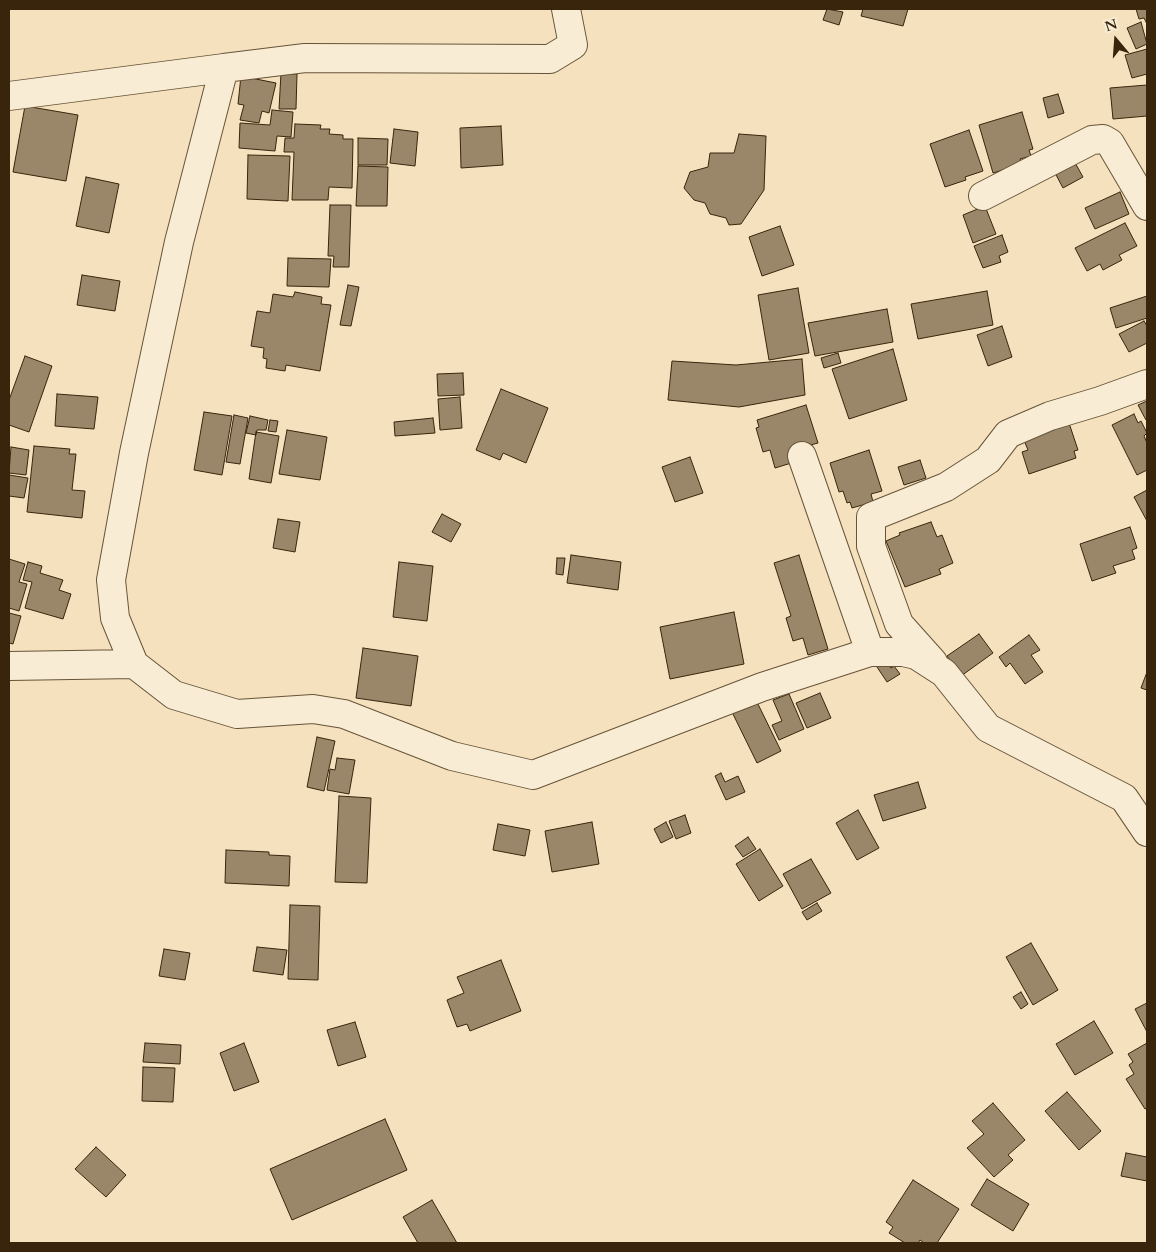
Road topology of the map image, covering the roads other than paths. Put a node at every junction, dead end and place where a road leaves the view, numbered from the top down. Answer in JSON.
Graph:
{"nodes":[{"id":1,"x":566,"y":9,"type":"edge"},
{"id":2,"x":224,"y":68,"type":"junction"},
{"id":3,"x":9,"y":96,"type":"edge"},
{"id":4,"x":983,"y":196,"type":"dead end"},
{"id":5,"x":1147,"y":206,"type":"edge"},
{"id":6,"x":1147,"y":384,"type":"edge"},
{"id":7,"x":802,"y":456,"type":"dead end"},
{"id":8,"x":870,"y":652,"type":"junction"},
{"id":9,"x":134,"y":664,"type":"junction"},
{"id":10,"x":9,"y":666,"type":"edge"},
{"id":11,"x":944,"y":673,"type":"junction"},
{"id":12,"x":1147,"y":832,"type":"edge"}],
"edges":[{"from":1,"to":2,"type":"street"},
{"from":2,"to":3,"type":"street"},
{"from":2,"to":9,"type":"street"},
{"from":4,"to":5,"type":"street"},
{"from":6,"to":11,"type":"street"},
{"from":7,"to":8,"type":"street"},
{"from":8,"to":9,"type":"street"},
{"from":8,"to":11,"type":"street"},
{"from":9,"to":10,"type":"street"},
{"from":11,"to":12,"type":"street"}]}
